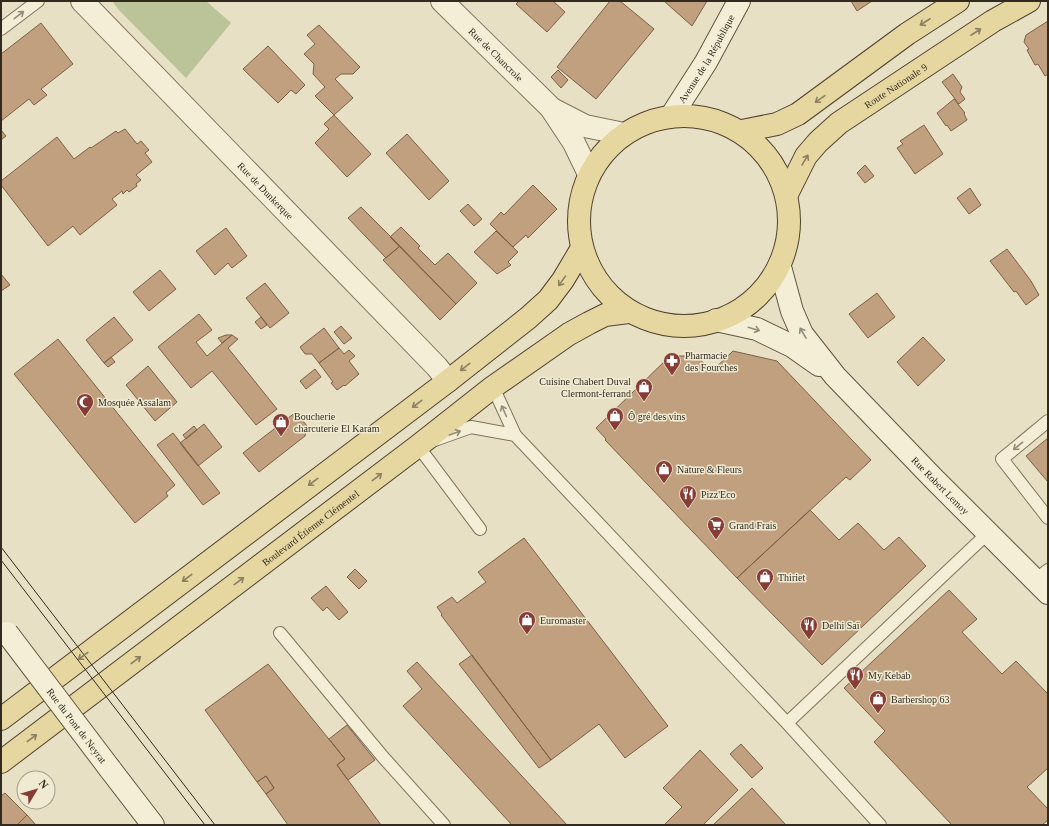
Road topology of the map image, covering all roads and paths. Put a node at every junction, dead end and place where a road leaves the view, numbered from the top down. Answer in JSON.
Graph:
{"nodes":[{"id":1,"x":38,"y":1,"type":"edge"},
{"id":2,"x":82,"y":1,"type":"edge"},
{"id":3,"x":442,"y":1,"type":"edge"},
{"id":4,"x":739,"y":1,"type":"edge"},
{"id":5,"x":958,"y":1,"type":"edge"},
{"id":6,"x":1029,"y":1,"type":"edge"},
{"id":7,"x":1,"y":29,"type":"edge"},
{"id":8,"x":551,"y":108,"type":"junction"},
{"id":9,"x":672,"y":115,"type":"junction"},
{"id":10,"x":742,"y":132,"type":"junction"},
{"id":11,"x":624,"y":134,"type":"junction"},
{"id":12,"x":589,"y":174,"type":"junction"},
{"id":13,"x":787,"y":194,"type":"junction"},
{"id":14,"x":582,"y":248,"type":"junction"},
{"id":15,"x":780,"y":267,"type":"junction"},
{"id":16,"x":628,"y":312,"type":"junction"},
{"id":17,"x":716,"y":320,"type":"junction"},
{"id":18,"x":835,"y":376,"type":"junction"},
{"id":19,"x":448,"y":381,"type":"junction"},
{"id":20,"x":493,"y":387,"type":"junction"},
{"id":21,"x":1048,"y":421,"type":"edge"},
{"id":22,"x":515,"y":435,"type":"junction"},
{"id":23,"x":418,"y":446,"type":"junction"},
{"id":24,"x":1048,"y":518,"type":"edge"},
{"id":25,"x":480,"y":529,"type":"dead end"},
{"id":26,"x":988,"y":533,"type":"junction"},
{"id":27,"x":1044,"y":581,"type":"edge"},
{"id":28,"x":4,"y":629,"type":"edge"},
{"id":29,"x":280,"y":633,"type":"dead end"},
{"id":30,"x":1,"y":719,"type":"edge"},
{"id":31,"x":787,"y":723,"type":"junction"},
{"id":32,"x":1,"y":762,"type":"edge"},
{"id":33,"x":153,"y":825,"type":"edge"},
{"id":34,"x":444,"y":825,"type":"edge"},
{"id":35,"x":880,"y":825,"type":"edge"}],
"edges":[{"from":7,"to":1,"type":"lane","one_way":true},
{"from":2,"to":19,"type":"street","name":"Rue de Dunkerque"},
{"from":3,"to":8,"type":"street","name":"Rue de Chancrole"},
{"from":4,"to":9,"type":"street","name":"Avenue de la République"},
{"from":5,"to":10,"type":"main road","one_way":true},
{"from":13,"to":6,"type":"main road","name":"Route Nationale 9","one_way":true},
{"from":8,"to":11,"type":"street","name":"Rue de Chancrole"},
{"from":8,"to":12,"type":"street","name":"Rue de Chancrole"},
{"from":9,"to":10,"type":"main road"},
{"from":9,"to":11,"type":"main road"},
{"from":10,"to":13,"type":"main road"},
{"from":11,"to":12,"type":"main road"},
{"from":12,"to":14,"type":"main road"},
{"from":13,"to":15,"type":"main road"},
{"from":14,"to":16,"type":"main road"},
{"from":14,"to":19,"type":"main road","one_way":true},
{"from":15,"to":17,"type":"main road"},
{"from":18,"to":15,"type":"street","name":"Rue Robert Lemoy","one_way":true},
{"from":16,"to":17,"type":"main road"},
{"from":16,"to":20,"type":"main road","name":"Boulevard Étienne Clémentel"},
{"from":17,"to":18,"type":"street","name":"Rue Robert Lemoy","one_way":true},
{"from":18,"to":26,"type":"street","name":"Rue Robert Lemoy"},
{"from":19,"to":30,"type":"main road","one_way":true},
{"from":22,"to":20,"type":"lane","one_way":true},
{"from":20,"to":23,"type":"main road","name":"Boulevard Étienne Clémentel"},
{"from":21,"to":24,"type":"lane","one_way":true},
{"from":23,"to":22,"type":"lane","one_way":true},
{"from":22,"to":31,"type":"lane"},
{"from":23,"to":25,"type":"lane"},
{"from":32,"to":23,"type":"main road","name":"Boulevard Étienne Clémentel","one_way":true},
{"from":26,"to":27,"type":"street","name":"Rue Robert Lemoy"},
{"from":26,"to":31,"type":"lane"},
{"from":28,"to":33,"type":"street","name":"Rue du Pont de Neyrat","bridge":true},
{"from":29,"to":34,"type":"lane"},
{"from":31,"to":35,"type":"lane"}]}
